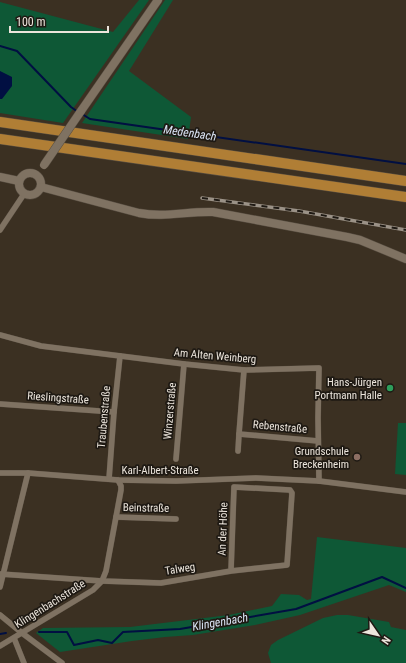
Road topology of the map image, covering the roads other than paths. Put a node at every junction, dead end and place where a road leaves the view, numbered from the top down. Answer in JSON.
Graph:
{"nodes":[{"id":1,"x":158,"y":0,"type":"edge"},
{"id":2,"x":0,"y":122,"type":"edge"},
{"id":3,"x":0,"y":139,"type":"edge"},
{"id":4,"x":37,"y":175,"type":"junction"},
{"id":5,"x":0,"y":177,"type":"edge"},
{"id":6,"x":19,"y":181,"type":"junction"},
{"id":7,"x":406,"y":181,"type":"edge"},
{"id":8,"x":41,"y":187,"type":"junction"},
{"id":9,"x":24,"y":194,"type":"junction"},
{"id":10,"x":406,"y":197,"type":"edge"},
{"id":11,"x":0,"y":230,"type":"edge"},
{"id":12,"x":406,"y":259,"type":"edge"},
{"id":13,"x":0,"y":335,"type":"edge"},
{"id":14,"x":120,"y":356,"type":"junction"},
{"id":15,"x":184,"y":364,"type":"junction"},
{"id":16,"x":244,"y":370,"type":"junction"},
{"id":17,"x":0,"y":404,"type":"edge"},
{"id":18,"x":114,"y":412,"type":"junction"},
{"id":19,"x":239,"y":434,"type":"junction"},
{"id":20,"x":318,"y":441,"type":"junction"},
{"id":21,"x":238,"y":451,"type":"dead end"},
{"id":22,"x":176,"y":459,"type":"dead end"},
{"id":23,"x":0,"y":473,"type":"edge"},
{"id":24,"x":28,"y":473,"type":"junction"},
{"id":25,"x":108,"y":479,"type":"junction"},
{"id":26,"x":118,"y":480,"type":"junction"},
{"id":27,"x":319,"y":481,"type":"junction"},
{"id":28,"x":234,"y":487,"type":"joint"},
{"id":29,"x":406,"y":492,"type":"edge"},
{"id":30,"x":116,"y":517,"type":"junction"},
{"id":31,"x":176,"y":519,"type":"dead end"},
{"id":32,"x":231,"y":571,"type":"junction"},
{"id":33,"x":2,"y":575,"type":"edge"},
{"id":34,"x":102,"y":581,"type":"junction"},
{"id":35,"x":0,"y":587,"type":"edge"},
{"id":36,"x":0,"y":615,"type":"edge"},
{"id":37,"x":22,"y":633,"type":"junction"},
{"id":38,"x":14,"y":638,"type":"junction"},
{"id":39,"x":0,"y":646,"type":"edge"},
{"id":40,"x":24,"y":663,"type":"edge"},
{"id":41,"x":62,"y":663,"type":"edge"}],
"edges":[{"from":1,"to":4,"type":"main road","bridge":true},
{"from":2,"to":7,"type":"highway"},
{"from":3,"to":10,"type":"highway"},
{"from":4,"to":6,"type":"main road"},
{"from":4,"to":8,"type":"main road"},
{"from":5,"to":6,"type":"main road"},
{"from":6,"to":9,"type":"main road"},
{"from":8,"to":9,"type":"main road"},
{"from":8,"to":12,"type":"main road"},
{"from":9,"to":11,"type":"street"},
{"from":13,"to":14,"type":"street","name":"Am Alten Weinberg"},
{"from":14,"to":15,"type":"street","name":"Am Alten Weinberg"},
{"from":14,"to":18,"type":"street","name":"Traubenstraße"},
{"from":15,"to":16,"type":"street","name":"Am Alten Weinberg"},
{"from":15,"to":22,"type":"street","name":"Winzerstraße"},
{"from":16,"to":19,"type":"street","name":"Rebenstraße"},
{"from":16,"to":20,"type":"street","name":"Am Alten Weinberg"},
{"from":17,"to":18,"type":"street","name":"Rieslingstraße"},
{"from":18,"to":25,"type":"street","name":"Traubenstraße"},
{"from":19,"to":20,"type":"street","name":"Rebenstraße"},
{"from":19,"to":21,"type":"street","name":"Rebenstraße"},
{"from":20,"to":27,"type":"street","name":"Am Alten Weinberg"},
{"from":23,"to":24,"type":"street","name":"Karl-Albert-Straße"},
{"from":24,"to":25,"type":"street","name":"Karl-Albert-Straße"},
{"from":24,"to":33,"type":"street"},
{"from":25,"to":26,"type":"street","name":"Karl-Albert-Straße"},
{"from":26,"to":27,"type":"street","name":"Karl-Albert-Straße"},
{"from":26,"to":30,"type":"street","name":"Klingenbachstraße"},
{"from":27,"to":29,"type":"street","name":"Karl-Albert-Straße"},
{"from":28,"to":32,"type":"street","name":"An der Höhe"},
{"from":28,"to":32,"type":"street","name":"Talweg"},
{"from":30,"to":31,"type":"street","name":"Beinstraße"},
{"from":30,"to":34,"type":"street","name":"Klingenbachstraße"},
{"from":32,"to":34,"type":"street","name":"Talweg"},
{"from":33,"to":34,"type":"street","name":"Talweg"},
{"from":33,"to":35,"type":"street"},
{"from":34,"to":37,"type":"street","name":"Klingenbachstraße"},
{"from":36,"to":37,"type":"street"},
{"from":37,"to":38,"type":"street","name":"Klingenbachstraße"},
{"from":37,"to":41,"type":"street"},
{"from":38,"to":39,"type":"street","name":"Klingenbachstraße"},
{"from":38,"to":40,"type":"street"}]}
